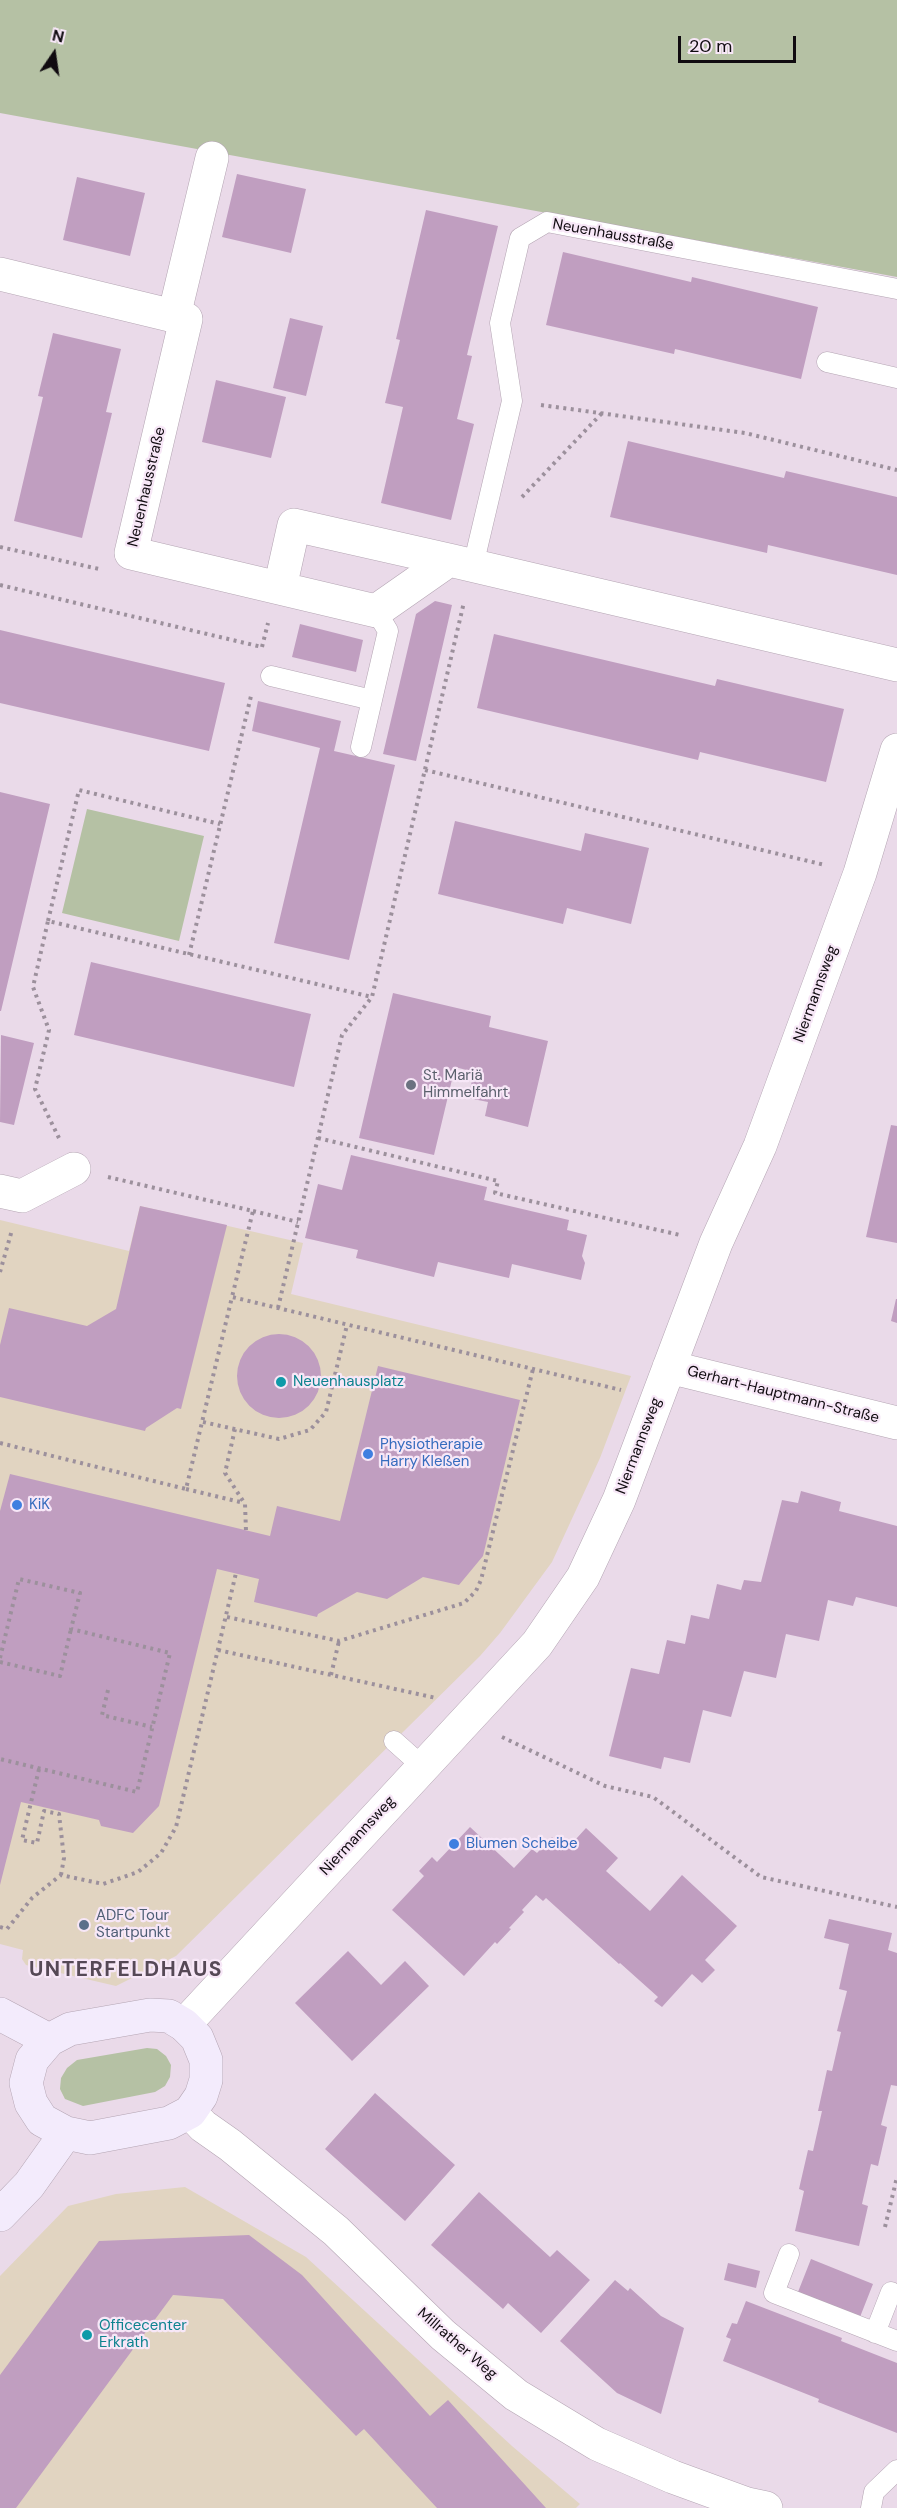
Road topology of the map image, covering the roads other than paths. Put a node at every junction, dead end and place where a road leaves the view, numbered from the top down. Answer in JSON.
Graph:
{"nodes":[{"id":1,"x":212,"y":158,"type":"dead end"},
{"id":2,"x":0,"y":274,"type":"edge"},
{"id":3,"x":897,"y":289,"type":"edge"},
{"id":4,"x":174,"y":316,"type":"junction"},
{"id":5,"x":827,"y":362,"type":"dead end"},
{"id":6,"x":897,"y":378,"type":"edge"},
{"id":7,"x":461,"y":563,"type":"junction"},
{"id":8,"x":278,"y":587,"type":"junction"},
{"id":9,"x":376,"y":610,"type":"junction"},
{"id":10,"x":897,"y":665,"type":"edge"},
{"id":11,"x":271,"y":676,"type":"dead end"},
{"id":12,"x":372,"y":700,"type":"junction"},
{"id":13,"x":362,"y":747,"type":"dead end"},
{"id":14,"x":897,"y":750,"type":"edge"},
{"id":15,"x":74,"y":1169,"type":"road end"},
{"id":16,"x":0,"y":1191,"type":"edge"},
{"id":17,"x":669,"y":1367,"type":"junction"},
{"id":18,"x":897,"y":1423,"type":"edge"},
{"id":19,"x":393,"y":1741,"type":"dead end"},
{"id":20,"x":422,"y":1766,"type":"junction"},
{"id":21,"x":0,"y":2014,"type":"edge"},
{"id":22,"x":184,"y":2025,"type":"junction"},
{"id":23,"x":50,"y":2040,"type":"junction"},
{"id":24,"x":190,"y":2112,"type":"junction"},
{"id":25,"x":66,"y":2133,"type":"junction"},
{"id":26,"x":0,"y":2215,"type":"edge"},
{"id":27,"x":789,"y":2254,"type":"dead end"},
{"id":28,"x":891,"y":2292,"type":"dead end"},
{"id":29,"x":875,"y":2333,"type":"junction"},
{"id":30,"x":897,"y":2342,"type":"edge"},
{"id":31,"x":897,"y":2470,"type":"edge"},
{"id":32,"x":766,"y":2508,"type":"edge"},
{"id":33,"x":871,"y":2508,"type":"edge"}],
"edges":[{"from":1,"to":4,"type":"street"},
{"from":2,"to":4,"type":"street"},
{"from":3,"to":7,"type":"lane","name":"Neuenhausstraße"},
{"from":4,"to":8,"type":"street","name":"Neuenhausstraße"},
{"from":5,"to":6,"type":"lane"},
{"from":7,"to":8,"type":"street"},
{"from":7,"to":9,"type":"street"},
{"from":7,"to":10,"type":"street"},
{"from":8,"to":9,"type":"street","name":"Neuenhausstraße"},
{"from":9,"to":12,"type":"lane"},
{"from":11,"to":12,"type":"lane"},
{"from":12,"to":13,"type":"lane"},
{"from":14,"to":17,"type":"street","name":"Niermannsweg"},
{"from":15,"to":16,"type":"street"},
{"from":17,"to":18,"type":"street","name":"Gerhart-Hauptmann-Straße"},
{"from":17,"to":20,"type":"street","name":"Niermannsweg"},
{"from":19,"to":20,"type":"lane"},
{"from":20,"to":22,"type":"street","name":"Niermannsweg"},
{"from":21,"to":23,"type":"street"},
{"from":22,"to":23,"type":"street"},
{"from":22,"to":24,"type":"street"},
{"from":23,"to":25,"type":"street"},
{"from":24,"to":25,"type":"street"},
{"from":24,"to":32,"type":"street","name":"Millrather Weg"},
{"from":25,"to":26,"type":"street"},
{"from":27,"to":29,"type":"lane"},
{"from":28,"to":29,"type":"lane"},
{"from":29,"to":30,"type":"lane"},
{"from":31,"to":33,"type":"lane"}]}
